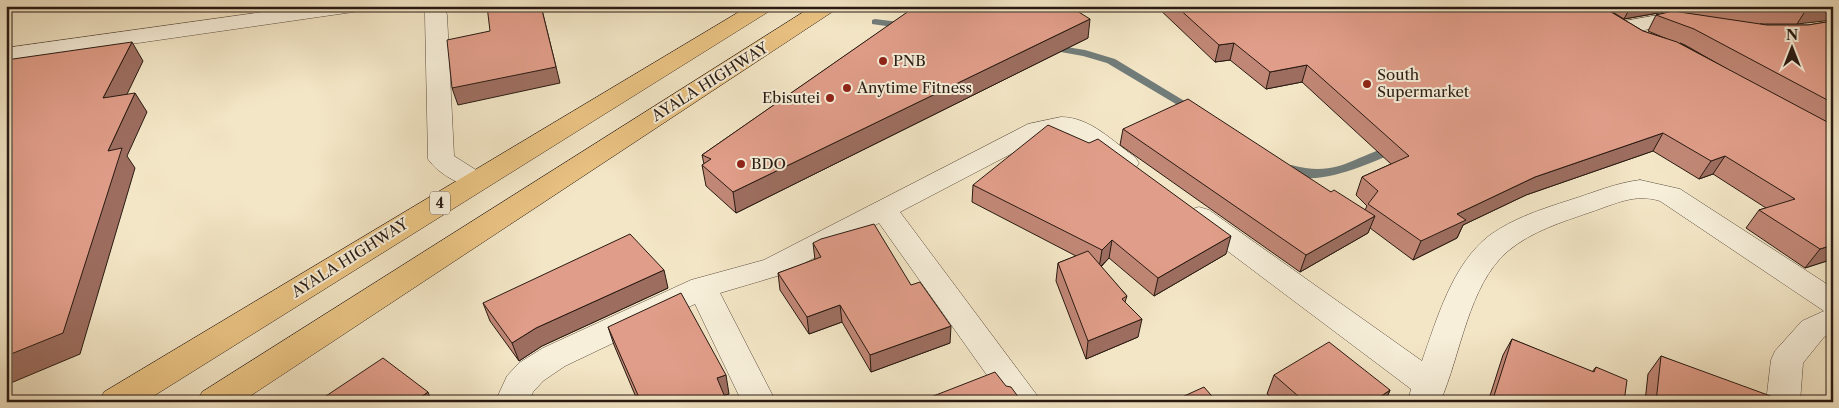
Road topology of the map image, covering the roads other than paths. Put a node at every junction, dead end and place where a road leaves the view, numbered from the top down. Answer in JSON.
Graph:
{"nodes":[{"id":1,"x":353,"y":6,"type":"edge"},
{"id":2,"x":433,"y":6,"type":"edge"},
{"id":3,"x":828,"y":6,"type":"edge"},
{"id":4,"x":754,"y":13,"type":"edge"},
{"id":5,"x":1707,"y":27,"type":"edge"},
{"id":6,"x":786,"y":35,"type":"junction"},
{"id":7,"x":1647,"y":42,"type":"edge"},
{"id":8,"x":6,"y":55,"type":"edge"},
{"id":9,"x":1143,"y":176,"type":"edge"},
{"id":10,"x":475,"y":181,"type":"junction"},
{"id":11,"x":1175,"y":199,"type":"edge"},
{"id":12,"x":885,"y":211,"type":"junction"},
{"id":13,"x":702,"y":288,"type":"junction"},
{"id":14,"x":1833,"y":303,"type":"edge"},
{"id":15,"x":1833,"y":320,"type":"edge"},
{"id":16,"x":1427,"y":393,"type":"edge"},
{"id":17,"x":116,"y":402,"type":"edge"},
{"id":18,"x":214,"y":402,"type":"edge"},
{"id":19,"x":512,"y":402,"type":"edge"},
{"id":20,"x":759,"y":402,"type":"edge"},
{"id":21,"x":1025,"y":402,"type":"edge"},
{"id":22,"x":1783,"y":402,"type":"edge"}],
"edges":[{"from":1,"to":8,"type":"street"},
{"from":2,"to":10,"type":"street"},
{"from":3,"to":6,"type":"highway","name":"AYALA HIGHWAY"},
{"from":4,"to":6,"type":"highway"},
{"from":4,"to":10,"type":"highway","name":"AYALA HIGHWAY","number":"4"},
{"from":5,"to":7,"type":"street"},
{"from":6,"to":18,"type":"highway","name":"AYALA HIGHWAY"},
{"from":9,"to":12,"type":"street"},
{"from":10,"to":17,"type":"highway","name":"AYALA HIGHWAY","number":"4"},
{"from":11,"to":16,"type":"street"},
{"from":12,"to":13,"type":"street"},
{"from":12,"to":21,"type":"street"},
{"from":13,"to":19,"type":"street"},
{"from":13,"to":20,"type":"street"},
{"from":14,"to":16,"type":"street"},
{"from":15,"to":22,"type":"street"}]}
